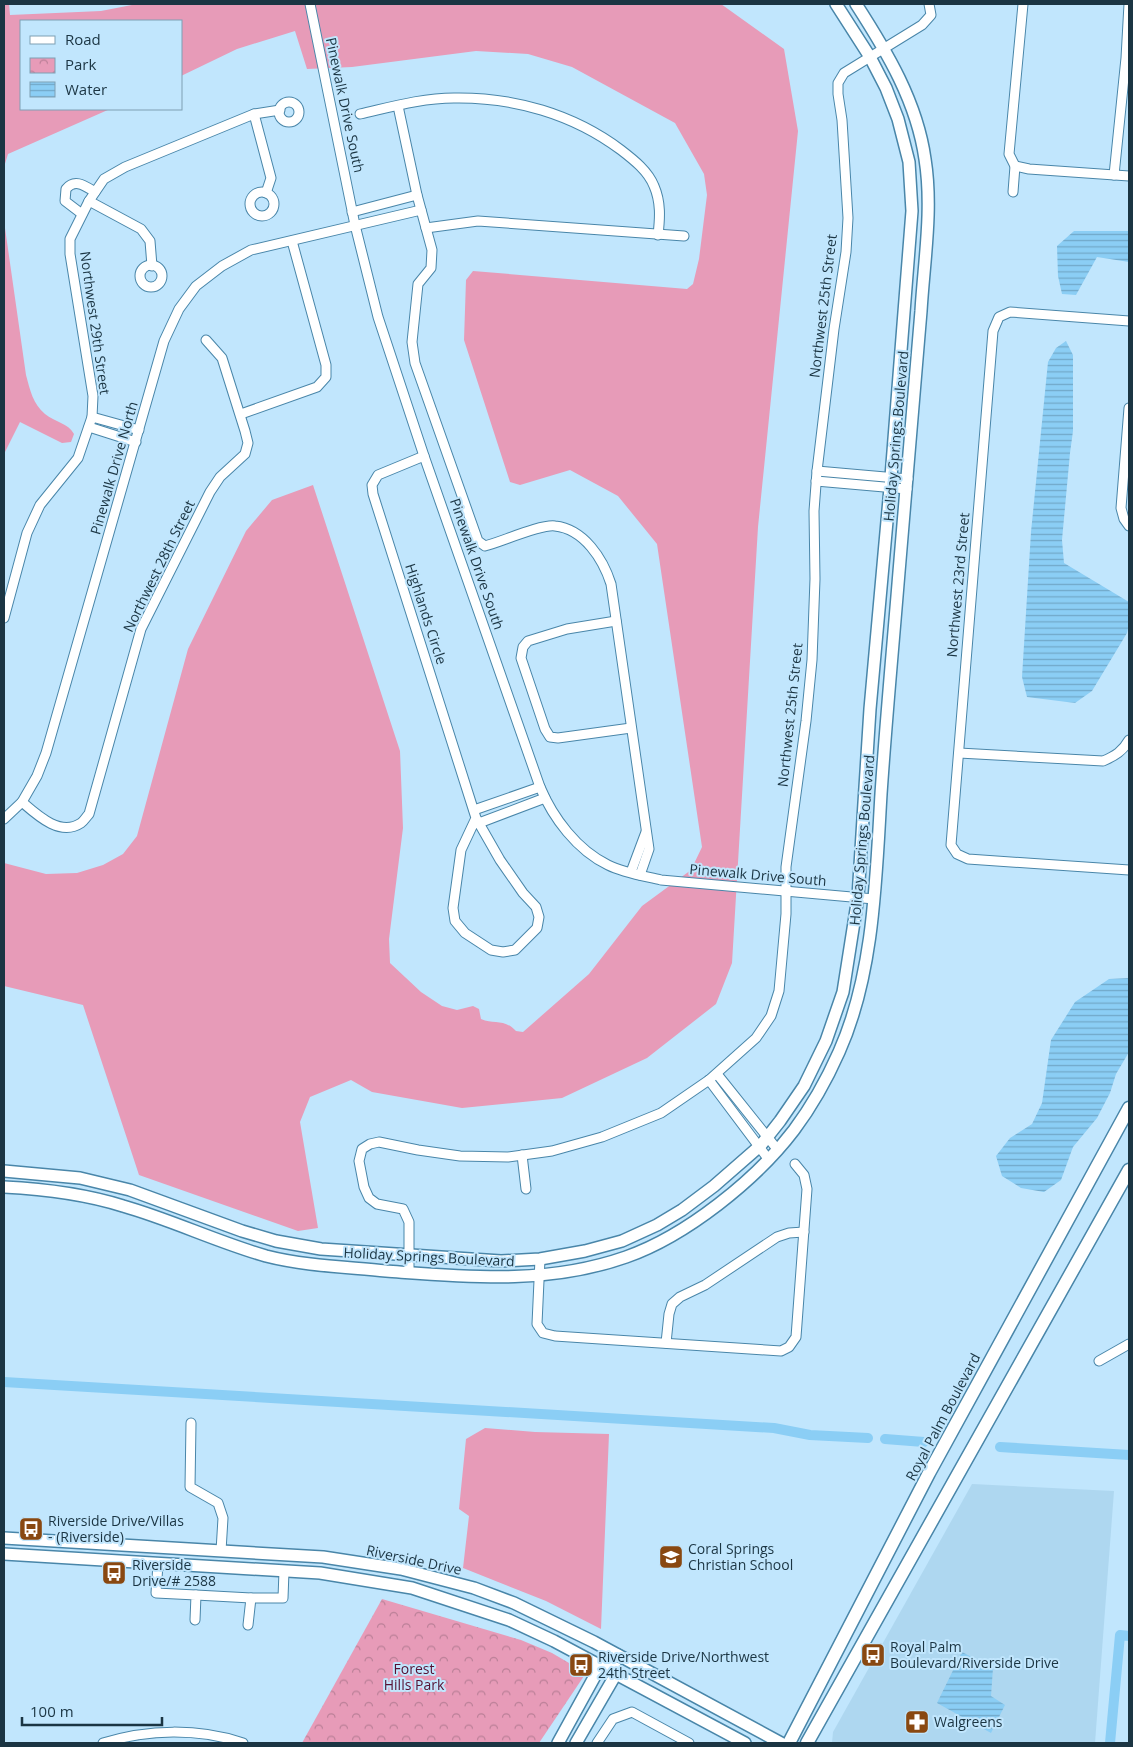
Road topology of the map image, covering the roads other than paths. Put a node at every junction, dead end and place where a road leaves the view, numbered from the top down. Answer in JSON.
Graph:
{"nodes":[{"id":1,"x":310,"y":4,"type":"edge"},
{"id":2,"x":836,"y":4,"type":"edge"},
{"id":3,"x":856,"y":4,"type":"edge"},
{"id":4,"x":928,"y":4,"type":"edge"},
{"id":5,"x":1023,"y":4,"type":"edge"},
{"id":6,"x":1129,"y":4,"type":"edge"},
{"id":7,"x":884,"y":48,"type":"junction"},
{"id":8,"x":870,"y":57,"type":"junction"},
{"id":9,"x":1128,"y":58,"type":"edge"},
{"id":10,"x":398,"y":106,"type":"junction"},
{"id":11,"x":280,"y":110,"type":"dead end"},
{"id":12,"x":254,"y":114,"type":"junction"},
{"id":13,"x":360,"y":114,"type":"dead end"},
{"id":14,"x":1015,"y":166,"type":"junction"},
{"id":15,"x":1114,"y":175,"type":"junction"},
{"id":16,"x":1129,"y":176,"type":"edge"},
{"id":17,"x":95,"y":192,"type":"junction"},
{"id":18,"x":1013,"y":192,"type":"dead end"},
{"id":19,"x":266,"y":193,"type":"dead end"},
{"id":20,"x":417,"y":195,"type":"junction"},
{"id":21,"x":89,"y":202,"type":"junction"},
{"id":22,"x":421,"y":210,"type":"junction"},
{"id":23,"x":352,"y":212,"type":"junction"},
{"id":24,"x":82,"y":214,"type":"junction"},
{"id":25,"x":355,"y":225,"type":"junction"},
{"id":26,"x":426,"y":228,"type":"junction"},
{"id":27,"x":658,"y":234,"type":"junction"},
{"id":28,"x":684,"y":236,"type":"dead end"},
{"id":29,"x":292,"y":241,"type":"junction"},
{"id":30,"x":152,"y":266,"type":"dead end"},
{"id":31,"x":1129,"y":322,"type":"edge"},
{"id":32,"x":206,"y":340,"type":"dead end"},
{"id":33,"x":1129,"y":408,"type":"edge"},
{"id":34,"x":241,"y":414,"type":"junction"},
{"id":35,"x":92,"y":417,"type":"junction"},
{"id":36,"x":89,"y":427,"type":"junction"},
{"id":37,"x":1128,"y":427,"type":"edge"},
{"id":38,"x":139,"y":430,"type":"junction"},
{"id":39,"x":136,"y":442,"type":"junction"},
{"id":40,"x":424,"y":456,"type":"junction"},
{"id":41,"x":817,"y":471,"type":"junction"},
{"id":42,"x":816,"y":481,"type":"junction"},
{"id":43,"x":891,"y":483,"type":"junction"},
{"id":44,"x":907,"y":484,"type":"junction"},
{"id":45,"x":1126,"y":523,"type":"edge"},
{"id":46,"x":4,"y":618,"type":"edge"},
{"id":47,"x":616,"y":621,"type":"junction"},
{"id":48,"x":631,"y":728,"type":"junction"},
{"id":49,"x":1129,"y":740,"type":"edge"},
{"id":50,"x":958,"y":753,"type":"junction"},
{"id":51,"x":540,"y":787,"type":"junction"},
{"id":52,"x":545,"y":798,"type":"junction"},
{"id":53,"x":22,"y":802,"type":"junction"},
{"id":54,"x":476,"y":817,"type":"junction"},
{"id":55,"x":4,"y":819,"type":"edge"},
{"id":56,"x":646,"y":832,"type":"junction"},
{"id":57,"x":1129,"y":870,"type":"edge"},
{"id":58,"x":631,"y":872,"type":"junction"},
{"id":59,"x":640,"y":875,"type":"junction"},
{"id":60,"x":786,"y":891,"type":"junction"},
{"id":61,"x":858,"y":897,"type":"junction"},
{"id":62,"x":874,"y":899,"type":"junction"},
{"id":63,"x":717,"y":1074,"type":"junction"},
{"id":64,"x":708,"y":1080,"type":"junction"},
{"id":65,"x":1129,"y":1108,"type":"edge"},
{"id":66,"x":768,"y":1136,"type":"junction"},
{"id":67,"x":759,"y":1147,"type":"junction"},
{"id":68,"x":778,"y":1149,"type":"junction"},
{"id":69,"x":522,"y":1155,"type":"junction"},
{"id":70,"x":769,"y":1160,"type":"junction"},
{"id":71,"x":795,"y":1164,"type":"dead end"},
{"id":72,"x":4,"y":1170,"type":"edge"},
{"id":73,"x":1129,"y":1170,"type":"edge"},
{"id":74,"x":4,"y":1187,"type":"edge"},
{"id":75,"x":526,"y":1189,"type":"dead end"},
{"id":76,"x":804,"y":1232,"type":"junction"},
{"id":77,"x":409,"y":1256,"type":"junction"},
{"id":78,"x":540,"y":1259,"type":"junction"},
{"id":79,"x":409,"y":1272,"type":"junction"},
{"id":80,"x":539,"y":1276,"type":"junction"},
{"id":81,"x":666,"y":1343,"type":"junction"},
{"id":82,"x":1129,"y":1344,"type":"edge"},
{"id":83,"x":1098,"y":1361,"type":"dead end"},
{"id":84,"x":191,"y":1423,"type":"dead end"},
{"id":85,"x":4,"y":1538,"type":"edge"},
{"id":86,"x":221,"y":1551,"type":"junction"},
{"id":87,"x":4,"y":1554,"type":"edge"},
{"id":88,"x":158,"y":1564,"type":"junction"},
{"id":89,"x":284,"y":1571,"type":"junction"},
{"id":90,"x":196,"y":1595,"type":"junction"},
{"id":91,"x":251,"y":1598,"type":"junction"},
{"id":92,"x":195,"y":1620,"type":"dead end"},
{"id":93,"x":248,"y":1625,"type":"dead end"},
{"id":94,"x":618,"y":1655,"type":"junction"},
{"id":95,"x":601,"y":1665,"type":"junction"},
{"id":96,"x":616,"y":1674,"type":"junction"},
{"id":97,"x":103,"y":1743,"type":"edge"},
{"id":98,"x":243,"y":1743,"type":"edge"},
{"id":99,"x":558,"y":1743,"type":"edge"},
{"id":100,"x":576,"y":1743,"type":"edge"},
{"id":101,"x":597,"y":1743,"type":"edge"},
{"id":102,"x":689,"y":1743,"type":"edge"},
{"id":103,"x":746,"y":1743,"type":"edge"},
{"id":104,"x":781,"y":1743,"type":"edge"},
{"id":105,"x":789,"y":1743,"type":"edge"},
{"id":106,"x":807,"y":1743,"type":"edge"}],
"edges":[{"from":1,"to":23,"type":"street","name":"Pinewalk Drive South"},
{"from":2,"to":8,"type":"street","name":"Holiday Springs Boulevard"},
{"from":3,"to":7,"type":"street","name":"Holiday Springs Boulevard"},
{"from":4,"to":7,"type":"street","name":"Northwest 25th Street"},
{"from":5,"to":14,"type":"street"},
{"from":6,"to":9,"type":"street"},
{"from":7,"to":8,"type":"street","name":"Northwest 25th Street"},
{"from":7,"to":44,"type":"street","name":"Holiday Springs Boulevard"},
{"from":8,"to":41,"type":"street","name":"Northwest 25th Street"},
{"from":8,"to":43,"type":"street","name":"Holiday Springs Boulevard"},
{"from":9,"to":15,"type":"street"},
{"from":10,"to":13,"type":"street","name":"Pinewalk Drive South"},
{"from":10,"to":20,"type":"street","name":"Pinewalk Drive South"},
{"from":10,"to":27,"type":"street","name":"Pinewalk Drive South"},
{"from":11,"to":12,"type":"street","name":"Northwest 29th Street"},
{"from":12,"to":17,"type":"street","name":"Northwest 29th Street"},
{"from":12,"to":19,"type":"street"},
{"from":14,"to":15,"type":"street"},
{"from":14,"to":18,"type":"street"},
{"from":15,"to":16,"type":"street"},
{"from":17,"to":21,"type":"street","name":"Northwest 29th Street"},
{"from":17,"to":24,"type":"street"},
{"from":20,"to":22,"type":"street","name":"Pinewalk Drive South"},
{"from":20,"to":23,"type":"street"},
{"from":21,"to":24,"type":"street","name":"Northwest 29th Street"},
{"from":21,"to":30,"type":"street"},
{"from":22,"to":25,"type":"street"},
{"from":22,"to":26,"type":"street","name":"Pinewalk Drive South"},
{"from":23,"to":25,"type":"street","name":"Pinewalk Drive South"},
{"from":24,"to":35,"type":"street","name":"Northwest 29th Street"},
{"from":25,"to":29,"type":"street","name":"Pinewalk Drive North"},
{"from":25,"to":40,"type":"street","name":"Pinewalk Drive South"},
{"from":26,"to":27,"type":"street"},
{"from":26,"to":47,"type":"street","name":"Pinewalk Drive South"},
{"from":27,"to":28,"type":"street"},
{"from":29,"to":34,"type":"street"},
{"from":29,"to":38,"type":"street","name":"Pinewalk Drive North"},
{"from":31,"to":50,"type":"street","name":"Northwest 23rd Street"},
{"from":32,"to":34,"type":"street","name":"Northwest 28th Street"},
{"from":33,"to":37,"type":"street"},
{"from":34,"to":53,"type":"street","name":"Northwest 28th Street"},
{"from":35,"to":36,"type":"street","name":"Northwest 29th Street"},
{"from":35,"to":38,"type":"street"},
{"from":36,"to":39,"type":"street"},
{"from":36,"to":46,"type":"street","name":"Northwest 29th Street"},
{"from":37,"to":45,"type":"street"},
{"from":38,"to":39,"type":"street","name":"Pinewalk Drive North"},
{"from":39,"to":53,"type":"street","name":"Pinewalk Drive North"},
{"from":40,"to":51,"type":"street","name":"Pinewalk Drive South"},
{"from":40,"to":54,"type":"street","name":"Highlands Circle"},
{"from":41,"to":42,"type":"street","name":"Northwest 25th Street"},
{"from":41,"to":43,"type":"street"},
{"from":42,"to":43,"type":"street"},
{"from":42,"to":60,"type":"street","name":"Northwest 25th Street"},
{"from":43,"to":44,"type":"street"},
{"from":43,"to":61,"type":"street","name":"Holiday Springs Boulevard"},
{"from":44,"to":62,"type":"street","name":"Holiday Springs Boulevard"},
{"from":47,"to":48,"type":"street","name":"Pinewalk Drive South"},
{"from":47,"to":48,"type":"street"},
{"from":48,"to":56,"type":"street","name":"Pinewalk Drive South"},
{"from":49,"to":50,"type":"street"},
{"from":50,"to":57,"type":"street","name":"Northwest 23rd Street"},
{"from":51,"to":52,"type":"street","name":"Pinewalk Drive South"},
{"from":51,"to":54,"type":"street"},
{"from":52,"to":54,"type":"street"},
{"from":52,"to":58,"type":"street","name":"Pinewalk Drive South"},
{"from":53,"to":55,"type":"street","name":"Pinewalk Drive North"},
{"from":54,"to":54,"type":"street","name":"Highlands Circle"},
{"from":56,"to":58,"type":"street","name":"Pinewalk Drive South"},
{"from":56,"to":59,"type":"street","name":"Pinewalk Drive South"},
{"from":58,"to":59,"type":"street","name":"Pinewalk Drive South"},
{"from":59,"to":60,"type":"street","name":"Pinewalk Drive South"},
{"from":60,"to":61,"type":"street","name":"Pinewalk Drive South"},
{"from":60,"to":63,"type":"street","name":"Northwest 25th Street"},
{"from":61,"to":62,"type":"street","name":"Pinewalk Drive South"},
{"from":61,"to":66,"type":"street","name":"Holiday Springs Boulevard"},
{"from":62,"to":68,"type":"street","name":"Holiday Springs Boulevard"},
{"from":63,"to":64,"type":"street","name":"Northwest 25th Street"},
{"from":63,"to":66,"type":"street"},
{"from":64,"to":67,"type":"street"},
{"from":64,"to":69,"type":"street","name":"Northwest 25th Street"},
{"from":65,"to":105,"type":"main road","name":"Royal Palm Boulevard"},
{"from":66,"to":67,"type":"street","name":"Holiday Springs Boulevard"},
{"from":66,"to":68,"type":"street"},
{"from":67,"to":70,"type":"street"},
{"from":67,"to":78,"type":"street","name":"Holiday Springs Boulevard"},
{"from":68,"to":70,"type":"street","name":"Holiday Springs Boulevard"},
{"from":69,"to":75,"type":"street"},
{"from":69,"to":77,"type":"street","name":"Northwest 25th Street"},
{"from":70,"to":80,"type":"street","name":"Holiday Springs Boulevard"},
{"from":71,"to":76,"type":"street"},
{"from":72,"to":77,"type":"street","name":"Holiday Springs Boulevard"},
{"from":73,"to":106,"type":"main road"},
{"from":74,"to":79,"type":"street","name":"Holiday Springs Boulevard"},
{"from":76,"to":81,"type":"street"},
{"from":76,"to":81,"type":"street"},
{"from":77,"to":78,"type":"street","name":"Holiday Springs Boulevard"},
{"from":77,"to":79,"type":"street"},
{"from":78,"to":80,"type":"street"},
{"from":79,"to":80,"type":"street","name":"Holiday Springs Boulevard"},
{"from":80,"to":81,"type":"street"},
{"from":82,"to":83,"type":"street"},
{"from":84,"to":86,"type":"street"},
{"from":85,"to":86,"type":"street","name":"Riverside Drive"},
{"from":86,"to":94,"type":"street","name":"Riverside Drive"},
{"from":87,"to":88,"type":"street","name":"Riverside Drive"},
{"from":88,"to":89,"type":"street","name":"Riverside Drive"},
{"from":88,"to":90,"type":"street"},
{"from":89,"to":91,"type":"street"},
{"from":89,"to":95,"type":"street","name":"Riverside Drive"},
{"from":90,"to":91,"type":"street"},
{"from":90,"to":92,"type":"street"},
{"from":91,"to":93,"type":"street"},
{"from":94,"to":95,"type":"street"},
{"from":94,"to":96,"type":"street"},
{"from":94,"to":104,"type":"street","name":"Riverside Drive"},
{"from":95,"to":96,"type":"street","name":"Riverside Drive"},
{"from":95,"to":99,"type":"street"},
{"from":96,"to":100,"type":"street"},
{"from":96,"to":103,"type":"street","name":"Riverside Drive"},
{"from":97,"to":98,"type":"street"},
{"from":101,"to":102,"type":"street"}]}
